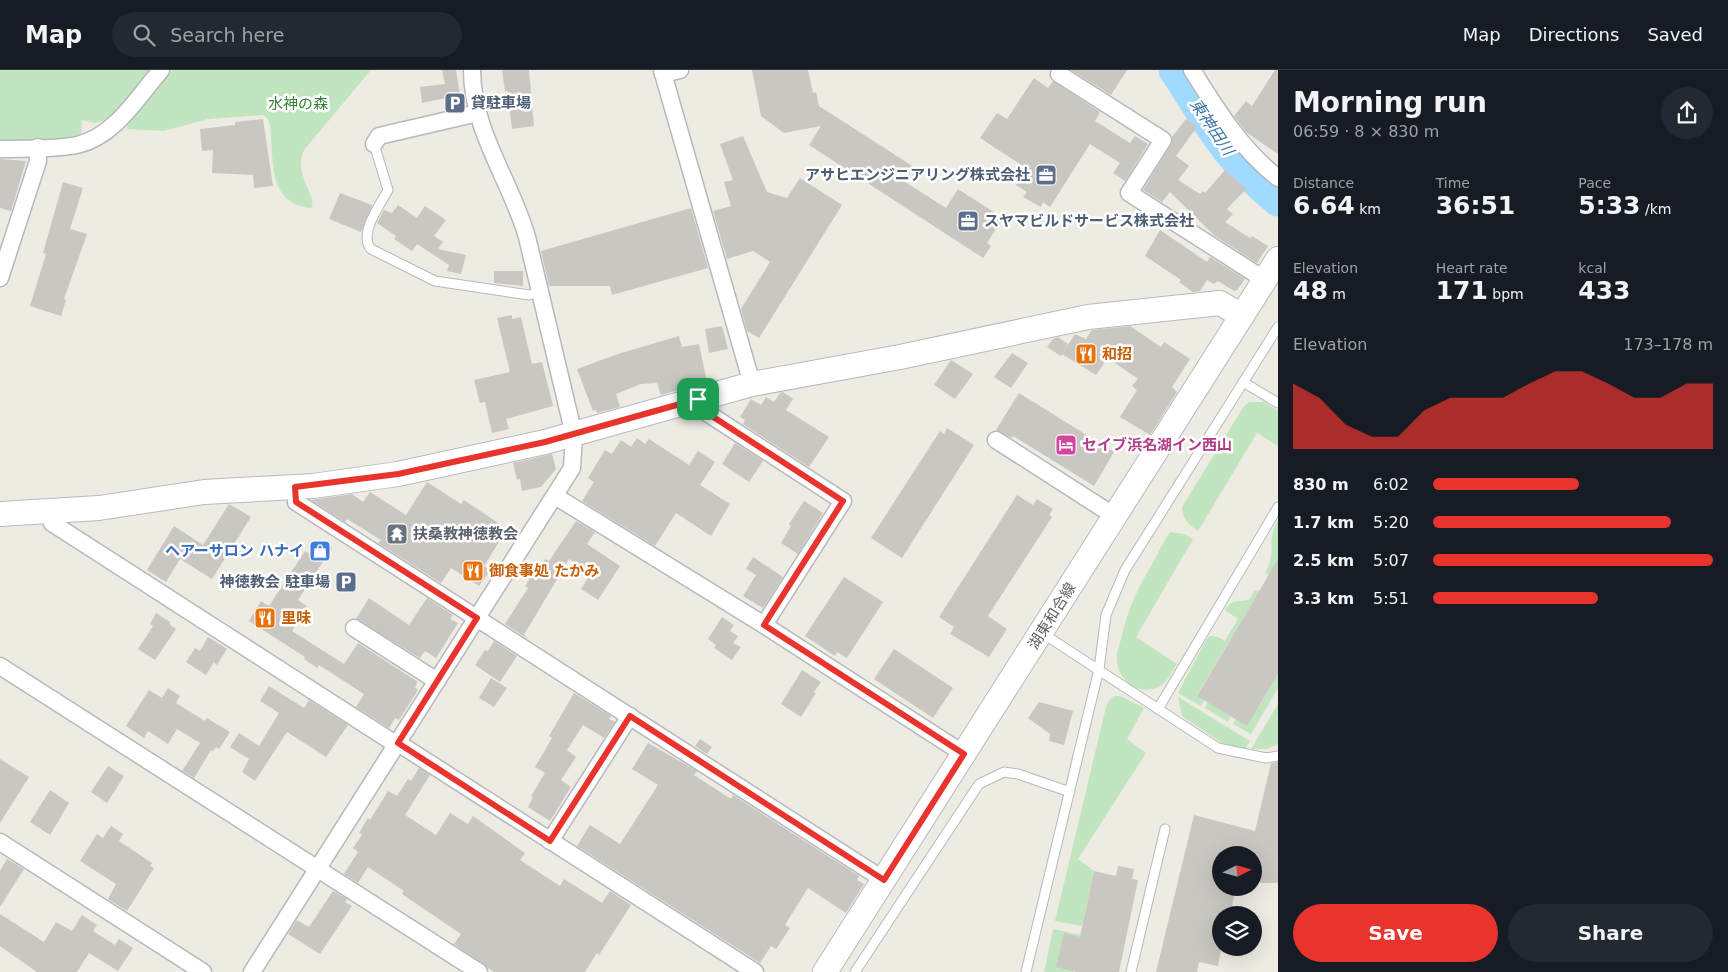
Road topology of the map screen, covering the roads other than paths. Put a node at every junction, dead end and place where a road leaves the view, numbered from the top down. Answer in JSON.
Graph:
{"nodes":[{"id":1,"x":161,"y":70,"type":"edge"},
{"id":2,"x":472,"y":70,"type":"edge"},
{"id":3,"x":680,"y":70,"type":"edge"},
{"id":4,"x":1192,"y":70,"type":"edge"},
{"id":5,"x":663,"y":72,"type":"edge"},
{"id":6,"x":1059,"y":74,"type":"dead end"},
{"id":7,"x":478,"y":113,"type":"junction"},
{"id":8,"x":374,"y":144,"type":"joint"},
{"id":9,"x":38,"y":147,"type":"junction"},
{"id":10,"x":0,"y":149,"type":"edge"},
{"id":11,"x":1278,"y":178,"type":"edge"},
{"id":12,"x":1278,"y":259,"type":"edge"},
{"id":13,"x":0,"y":278,"type":"edge"},
{"id":14,"x":1265,"y":280,"type":"junction"},
{"id":15,"x":540,"y":292,"type":"junction"},
{"id":16,"x":1242,"y":316,"type":"junction"},
{"id":17,"x":1278,"y":327,"type":"edge"},
{"id":18,"x":1243,"y":382,"type":"junction"},
{"id":19,"x":752,"y":384,"type":"junction"},
{"id":20,"x":698,"y":399,"type":"junction"},
{"id":21,"x":1278,"y":403,"type":"edge"},
{"id":22,"x":574,"y":435,"type":"junction"},
{"id":23,"x":996,"y":440,"type":"dead end"},
{"id":24,"x":295,"y":487,"type":"junction"},
{"id":25,"x":555,"y":496,"type":"junction"},
{"id":26,"x":1278,"y":507,"type":"edge"},
{"id":27,"x":52,"y":512,"type":"junction"},
{"id":28,"x":0,"y":514,"type":"edge"},
{"id":29,"x":1116,"y":516,"type":"junction"},
{"id":30,"x":477,"y":618,"type":"junction"},
{"id":31,"x":764,"y":625,"type":"junction"},
{"id":32,"x":354,"y":628,"type":"dead end"},
{"id":33,"x":1042,"y":632,"type":"junction"},
{"id":34,"x":0,"y":666,"type":"edge"},
{"id":35,"x":1099,"y":669,"type":"junction"},
{"id":36,"x":437,"y":681,"type":"junction"},
{"id":37,"x":1158,"y":708,"type":"junction"},
{"id":38,"x":630,"y":716,"type":"junction"},
{"id":39,"x":397,"y":744,"type":"junction"},
{"id":40,"x":964,"y":754,"type":"junction"},
{"id":41,"x":1278,"y":756,"type":"edge"},
{"id":42,"x":1070,"y":792,"type":"junction"},
{"id":43,"x":1165,"y":829,"type":"dead end"},
{"id":44,"x":550,"y":841,"type":"junction"},
{"id":45,"x":0,"y":842,"type":"edge"},
{"id":46,"x":317,"y":870,"type":"junction"},
{"id":47,"x":884,"y":880,"type":"junction"},
{"id":48,"x":203,"y":972,"type":"edge"},
{"id":49,"x":252,"y":972,"type":"edge"},
{"id":50,"x":479,"y":972,"type":"edge"},
{"id":51,"x":754,"y":972,"type":"edge"},
{"id":52,"x":825,"y":972,"type":"edge"},
{"id":53,"x":855,"y":972,"type":"edge"},
{"id":54,"x":1026,"y":972,"type":"edge"},
{"id":55,"x":1131,"y":972,"type":"edge"}],
"edges":[{"from":1,"to":9,"type":"street"},
{"from":2,"to":7,"type":"street"},
{"from":3,"to":5,"type":"street"},
{"from":4,"to":11,"type":"street"},
{"from":5,"to":19,"type":"street"},
{"from":6,"to":14,"type":"street"},
{"from":7,"to":8,"type":"street"},
{"from":7,"to":15,"type":"street"},
{"from":8,"to":15,"type":"lane"},
{"from":9,"to":10,"type":"street"},
{"from":9,"to":13,"type":"street"},
{"from":12,"to":14,"type":"street","name":"湖東和合線"},
{"from":14,"to":16,"type":"street","name":"湖東和合線"},
{"from":15,"to":22,"type":"street"},
{"from":16,"to":19,"type":"street"},
{"from":16,"to":29,"type":"street","name":"湖東和合線"},
{"from":17,"to":18,"type":"lane"},
{"from":18,"to":21,"type":"lane"},
{"from":18,"to":35,"type":"lane"},
{"from":19,"to":20,"type":"street"},
{"from":20,"to":22,"type":"street"},
{"from":20,"to":31,"type":"street"},
{"from":22,"to":24,"type":"street"},
{"from":22,"to":25,"type":"street"},
{"from":23,"to":29,"type":"street"},
{"from":24,"to":27,"type":"street"},
{"from":24,"to":30,"type":"street"},
{"from":25,"to":30,"type":"street"},
{"from":25,"to":31,"type":"street"},
{"from":26,"to":37,"type":"lane"},
{"from":27,"to":28,"type":"street"},
{"from":27,"to":39,"type":"street"},
{"from":29,"to":33,"type":"street","name":"湖東和合線"},
{"from":30,"to":36,"type":"street"},
{"from":30,"to":38,"type":"street"},
{"from":31,"to":40,"type":"street"},
{"from":32,"to":36,"type":"street"},
{"from":33,"to":35,"type":"lane"},
{"from":33,"to":40,"type":"street","name":"湖東和合線"},
{"from":34,"to":46,"type":"street"},
{"from":35,"to":37,"type":"lane"},
{"from":35,"to":42,"type":"lane"},
{"from":36,"to":39,"type":"street"},
{"from":37,"to":41,"type":"lane"},
{"from":38,"to":44,"type":"street"},
{"from":38,"to":47,"type":"street"},
{"from":39,"to":44,"type":"street"},
{"from":39,"to":46,"type":"street"},
{"from":40,"to":47,"type":"street","name":"湖東和合線"},
{"from":42,"to":53,"type":"lane"},
{"from":42,"to":54,"type":"lane"},
{"from":43,"to":55,"type":"lane"},
{"from":44,"to":51,"type":"street"},
{"from":45,"to":48,"type":"street"},
{"from":46,"to":49,"type":"street"},
{"from":46,"to":50,"type":"street"},
{"from":47,"to":52,"type":"street","name":"湖東和合線"}]}
